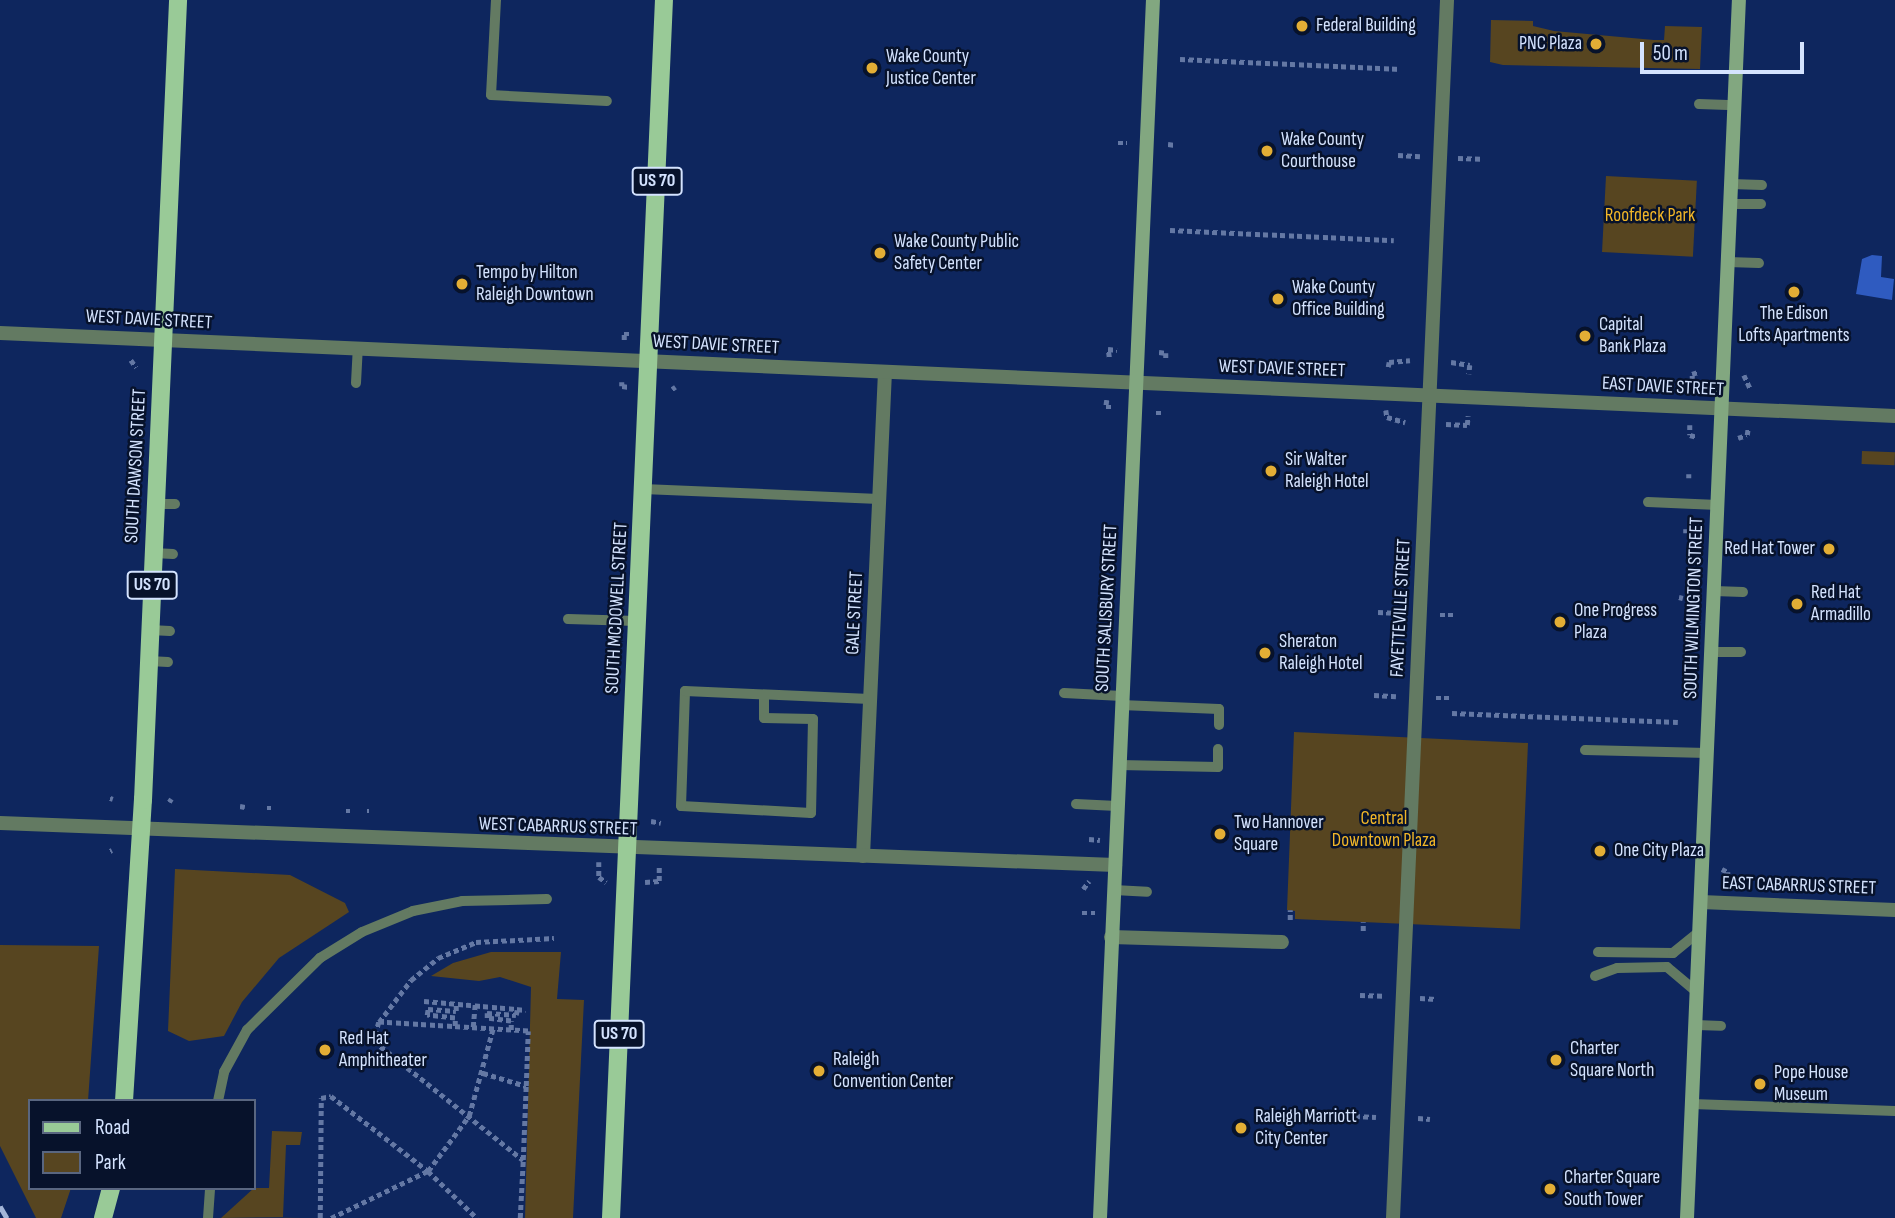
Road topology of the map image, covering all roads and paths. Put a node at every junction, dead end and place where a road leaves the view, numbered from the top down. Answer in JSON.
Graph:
{"nodes":[{"id":1,"x":178,"y":0,"type":"edge"},
{"id":2,"x":496,"y":0,"type":"edge"},
{"id":3,"x":664,"y":0,"type":"edge"},
{"id":4,"x":1153,"y":0,"type":"edge"},
{"id":5,"x":1447,"y":0,"type":"edge"},
{"id":6,"x":1739,"y":0,"type":"edge"},
{"id":7,"x":1180,"y":59,"type":"dead end"},
{"id":8,"x":1401,"y":69,"type":"dead end"},
{"id":9,"x":607,"y":101,"type":"dead end"},
{"id":10,"x":1699,"y":104,"type":"dead end"},
{"id":11,"x":1735,"y":105,"type":"junction"},
{"id":12,"x":1118,"y":143,"type":"dead end"},
{"id":13,"x":1127,"y":143,"type":"dead end"},
{"id":14,"x":1168,"y":144,"type":"dead end"},
{"id":15,"x":1175,"y":145,"type":"dead end"},
{"id":16,"x":1398,"y":155,"type":"dead end"},
{"id":17,"x":1420,"y":156,"type":"dead end"},
{"id":18,"x":1458,"y":158,"type":"dead end"},
{"id":19,"x":1481,"y":159,"type":"dead end"},
{"id":20,"x":1731,"y":184,"type":"junction"},
{"id":21,"x":1762,"y":185,"type":"dead end"},
{"id":22,"x":1730,"y":204,"type":"junction"},
{"id":23,"x":1761,"y":204,"type":"dead end"},
{"id":24,"x":1170,"y":230,"type":"dead end"},
{"id":25,"x":1394,"y":240,"type":"dead end"},
{"id":26,"x":1728,"y":262,"type":"junction"},
{"id":27,"x":1759,"y":262,"type":"dead end"},
{"id":28,"x":0,"y":333,"type":"edge"},
{"id":29,"x":631,"y":334,"type":"dead end"},
{"id":30,"x":669,"y":334,"type":"dead end"},
{"id":31,"x":163,"y":340,"type":"junction"},
{"id":32,"x":624,"y":340,"type":"dead end"},
{"id":33,"x":678,"y":341,"type":"dead end"},
{"id":34,"x":358,"y":348,"type":"junction"},
{"id":35,"x":1117,"y":349,"type":"dead end"},
{"id":36,"x":1159,"y":352,"type":"dead end"},
{"id":37,"x":1109,"y":357,"type":"dead end"},
{"id":38,"x":131,"y":360,"type":"dead end"},
{"id":39,"x":1166,"y":360,"type":"dead end"},
{"id":40,"x":1410,"y":360,"type":"dead end"},
{"id":41,"x":648,"y":361,"type":"junction"},
{"id":42,"x":1451,"y":362,"type":"dead end"},
{"id":43,"x":136,"y":367,"type":"dead end"},
{"id":44,"x":1388,"y":367,"type":"dead end"},
{"id":45,"x":885,"y":372,"type":"junction"},
{"id":46,"x":1698,"y":372,"type":"dead end"},
{"id":47,"x":1469,"y":374,"type":"dead end"},
{"id":48,"x":1744,"y":375,"type":"dead end"},
{"id":49,"x":1692,"y":381,"type":"dead end"},
{"id":50,"x":356,"y":383,"type":"dead end"},
{"id":51,"x":1136,"y":383,"type":"junction"},
{"id":52,"x":1750,"y":388,"type":"dead end"},
{"id":53,"x":1430,"y":396,"type":"junction"},
{"id":54,"x":1107,"y":400,"type":"dead end"},
{"id":55,"x":1163,"y":403,"type":"dead end"},
{"id":56,"x":1112,"y":407,"type":"dead end"},
{"id":57,"x":1722,"y":409,"type":"junction"},
{"id":58,"x":1160,"y":412,"type":"dead end"},
{"id":59,"x":1468,"y":416,"type":"dead end"},
{"id":60,"x":1895,"y":416,"type":"edge"},
{"id":61,"x":1387,"y":417,"type":"dead end"},
{"id":62,"x":1405,"y":422,"type":"dead end"},
{"id":63,"x":1446,"y":424,"type":"dead end"},
{"id":64,"x":1690,"y":425,"type":"dead end"},
{"id":65,"x":1748,"y":428,"type":"dead end"},
{"id":66,"x":1697,"y":437,"type":"dead end"},
{"id":67,"x":1737,"y":439,"type":"dead end"},
{"id":68,"x":643,"y":489,"type":"junction"},
{"id":69,"x":879,"y":499,"type":"junction"},
{"id":70,"x":1648,"y":502,"type":"dead end"},
{"id":71,"x":155,"y":504,"type":"junction"},
{"id":72,"x":176,"y":504,"type":"dead end"},
{"id":73,"x":1718,"y":505,"type":"junction"},
{"id":74,"x":153,"y":553,"type":"junction"},
{"id":75,"x":173,"y":554,"type":"dead end"},
{"id":76,"x":1714,"y":593,"type":"junction"},
{"id":77,"x":1743,"y":595,"type":"dead end"},
{"id":78,"x":1378,"y":612,"type":"dead end"},
{"id":79,"x":1399,"y":614,"type":"dead end"},
{"id":80,"x":1440,"y":615,"type":"dead end"},
{"id":81,"x":1457,"y":615,"type":"dead end"},
{"id":82,"x":568,"y":619,"type":"dead end"},
{"id":83,"x":637,"y":621,"type":"junction"},
{"id":84,"x":150,"y":630,"type":"junction"},
{"id":85,"x":170,"y":631,"type":"dead end"},
{"id":86,"x":1712,"y":652,"type":"junction"},
{"id":87,"x":1741,"y":652,"type":"dead end"},
{"id":88,"x":149,"y":661,"type":"junction"},
{"id":89,"x":168,"y":662,"type":"dead end"},
{"id":90,"x":1064,"y":693,"type":"dead end"},
{"id":91,"x":764,"y":695,"type":"junction"},
{"id":92,"x":1374,"y":695,"type":"dead end"},
{"id":93,"x":1396,"y":696,"type":"dead end"},
{"id":94,"x":1436,"y":698,"type":"dead end"},
{"id":95,"x":1453,"y":698,"type":"dead end"},
{"id":96,"x":870,"y":699,"type":"junction"},
{"id":97,"x":1122,"y":701,"type":"junction"},
{"id":98,"x":1452,"y":712,"type":"dead end"},
{"id":99,"x":1678,"y":722,"type":"dead end"},
{"id":100,"x":1219,"y":725,"type":"dead end"},
{"id":101,"x":1218,"y":749,"type":"dead end"},
{"id":102,"x":1585,"y":750,"type":"dead end"},
{"id":103,"x":1707,"y":753,"type":"junction"},
{"id":104,"x":1119,"y":765,"type":"junction"},
{"id":105,"x":1076,"y":804,"type":"dead end"},
{"id":106,"x":1117,"y":806,"type":"junction"},
{"id":107,"x":651,"y":821,"type":"dead end"},
{"id":108,"x":0,"y":822,"type":"edge"},
{"id":109,"x":661,"y":823,"type":"dead end"},
{"id":110,"x":141,"y":830,"type":"junction"},
{"id":111,"x":1089,"y":839,"type":"dead end"},
{"id":112,"x":1101,"y":840,"type":"dead end"},
{"id":113,"x":627,"y":849,"type":"junction"},
{"id":114,"x":863,"y":856,"type":"junction"},
{"id":115,"x":599,"y":858,"type":"dead end"},
{"id":116,"x":1115,"y":865,"type":"junction"},
{"id":117,"x":659,"y":866,"type":"dead end"},
{"id":118,"x":1722,"y":869,"type":"dead end"},
{"id":119,"x":1728,"y":878,"type":"dead end"},
{"id":120,"x":1090,"y":880,"type":"dead end"},
{"id":121,"x":606,"y":882,"type":"dead end"},
{"id":122,"x":645,"y":882,"type":"dead end"},
{"id":123,"x":1083,"y":890,"type":"dead end"},
{"id":124,"x":1114,"y":890,"type":"junction"},
{"id":125,"x":1147,"y":892,"type":"dead end"},
{"id":126,"x":547,"y":899,"type":"dead end"},
{"id":127,"x":1701,"y":902,"type":"junction"},
{"id":128,"x":1290,"y":910,"type":"dead end"},
{"id":129,"x":1895,"y":910,"type":"edge"},
{"id":130,"x":1082,"y":913,"type":"dead end"},
{"id":131,"x":1095,"y":914,"type":"dead end"},
{"id":132,"x":1290,"y":920,"type":"dead end"},
{"id":133,"x":1363,"y":922,"type":"dead end"},
{"id":134,"x":1363,"y":931,"type":"dead end"},
{"id":135,"x":1700,"y":931,"type":"junction"},
{"id":136,"x":1111,"y":937,"type":"junction"},
{"id":137,"x":554,"y":938,"type":"dead end"},
{"id":138,"x":1282,"y":942,"type":"dead end"},
{"id":139,"x":1598,"y":952,"type":"dead end"},
{"id":140,"x":1595,"y":976,"type":"dead end"},
{"id":141,"x":1697,"y":992,"type":"junction"},
{"id":142,"x":1360,"y":995,"type":"dead end"},
{"id":143,"x":1383,"y":996,"type":"dead end"},
{"id":144,"x":1419,"y":998,"type":"dead end"},
{"id":145,"x":1436,"y":999,"type":"dead end"},
{"id":146,"x":424,"y":1001,"type":"dead end"},
{"id":147,"x":456,"y":1004,"type":"junction"},
{"id":148,"x":475,"y":1004,"type":"junction"},
{"id":149,"x":517,"y":1010,"type":"junction"},
{"id":150,"x":526,"y":1010,"type":"dead end"},
{"id":151,"x":379,"y":1022,"type":"junction"},
{"id":152,"x":1696,"y":1025,"type":"junction"},
{"id":153,"x":455,"y":1026,"type":"junction"},
{"id":154,"x":1721,"y":1026,"type":"dead end"},
{"id":155,"x":473,"y":1027,"type":"junction"},
{"id":156,"x":493,"y":1028,"type":"junction"},
{"id":157,"x":511,"y":1030,"type":"junction"},
{"id":158,"x":483,"y":1073,"type":"junction"},
{"id":159,"x":526,"y":1086,"type":"junction"},
{"id":160,"x":124,"y":1099,"type":"edge"},
{"id":161,"x":218,"y":1099,"type":"edge"},
{"id":162,"x":1692,"y":1104,"type":"junction"},
{"id":163,"x":1895,"y":1111,"type":"edge"},
{"id":164,"x":469,"y":1116,"type":"junction"},
{"id":165,"x":1355,"y":1116,"type":"dead end"},
{"id":166,"x":1376,"y":1117,"type":"dead end"},
{"id":167,"x":1418,"y":1118,"type":"dead end"},
{"id":168,"x":1430,"y":1119,"type":"dead end"},
{"id":169,"x":523,"y":1160,"type":"junction"},
{"id":170,"x":428,"y":1171,"type":"junction"},
{"id":171,"x":110,"y":1190,"type":"edge"},
{"id":172,"x":210,"y":1190,"type":"edge"},
{"id":173,"x":103,"y":1218,"type":"edge"},
{"id":174,"x":208,"y":1218,"type":"edge"},
{"id":175,"x":320,"y":1218,"type":"edge"},
{"id":176,"x":331,"y":1218,"type":"edge"},
{"id":177,"x":477,"y":1218,"type":"edge"},
{"id":178,"x":520,"y":1218,"type":"edge"},
{"id":179,"x":611,"y":1218,"type":"edge"},
{"id":180,"x":1100,"y":1218,"type":"edge"},
{"id":181,"x":1393,"y":1218,"type":"edge"},
{"id":182,"x":1688,"y":1218,"type":"edge"}],
"edges":[{"from":1,"to":31,"type":"main road","name":"SOUTH DAWSON STREET","number":"US 70"},
{"from":2,"to":9,"type":"lane"},
{"from":3,"to":41,"type":"main road","name":"SOUTH MCDOWELL STREET","number":"US 70"},
{"from":4,"to":51,"type":"main road","name":"SOUTH SALISBURY STREET"},
{"from":5,"to":53,"type":"street","name":"FAYETTEVILLE STREET"},
{"from":6,"to":11,"type":"main road","name":"SOUTH WILMINGTON STREET"},
{"from":7,"to":8,"type":"path"},
{"from":10,"to":11,"type":"lane"},
{"from":11,"to":20,"type":"main road","name":"SOUTH WILMINGTON STREET"},
{"from":12,"to":13,"type":"path"},
{"from":14,"to":15,"type":"path"},
{"from":16,"to":17,"type":"path"},
{"from":18,"to":19,"type":"path"},
{"from":20,"to":21,"type":"lane"},
{"from":20,"to":22,"type":"main road","name":"SOUTH WILMINGTON STREET"},
{"from":22,"to":23,"type":"lane"},
{"from":22,"to":26,"type":"main road","name":"SOUTH WILMINGTON STREET"},
{"from":24,"to":25,"type":"path"},
{"from":26,"to":27,"type":"lane"},
{"from":26,"to":57,"type":"main road","name":"SOUTH WILMINGTON STREET"},
{"from":28,"to":31,"type":"street","name":"WEST DAVIE STREET"},
{"from":29,"to":32,"type":"path"},
{"from":30,"to":33,"type":"path"},
{"from":31,"to":34,"type":"street","name":"WEST DAVIE STREET"},
{"from":31,"to":71,"type":"main road","name":"SOUTH DAWSON STREET","number":"US 70"},
{"from":34,"to":41,"type":"street","name":"WEST DAVIE STREET"},
{"from":34,"to":50,"type":"lane"},
{"from":35,"to":37,"type":"path"},
{"from":36,"to":39,"type":"path"},
{"from":38,"to":43,"type":"path"},
{"from":40,"to":44,"type":"path"},
{"from":41,"to":45,"type":"street","name":"WEST DAVIE STREET"},
{"from":41,"to":68,"type":"main road","name":"SOUTH MCDOWELL STREET","number":"US 70"},
{"from":42,"to":47,"type":"path"},
{"from":45,"to":51,"type":"street","name":"WEST DAVIE STREET"},
{"from":45,"to":69,"type":"street","name":"GALE STREET"},
{"from":46,"to":49,"type":"path"},
{"from":48,"to":52,"type":"path"},
{"from":51,"to":53,"type":"street","name":"WEST DAVIE STREET"},
{"from":51,"to":97,"type":"main road","name":"SOUTH SALISBURY STREET"},
{"from":53,"to":57,"type":"street","name":"EAST DAVIE STREET"},
{"from":53,"to":181,"type":"street","name":"FAYETTEVILLE STREET"},
{"from":54,"to":56,"type":"path"},
{"from":55,"to":58,"type":"path"},
{"from":57,"to":60,"type":"street","name":"EAST DAVIE STREET"},
{"from":57,"to":73,"type":"main road","name":"SOUTH WILMINGTON STREET"},
{"from":59,"to":63,"type":"path"},
{"from":61,"to":62,"type":"path"},
{"from":64,"to":66,"type":"path"},
{"from":65,"to":67,"type":"path"},
{"from":68,"to":69,"type":"lane"},
{"from":68,"to":83,"type":"main road","name":"SOUTH MCDOWELL STREET","number":"US 70"},
{"from":69,"to":96,"type":"street","name":"GALE STREET"},
{"from":70,"to":73,"type":"lane"},
{"from":71,"to":72,"type":"lane"},
{"from":71,"to":74,"type":"main road","name":"SOUTH DAWSON STREET","number":"US 70"},
{"from":73,"to":76,"type":"main road","name":"SOUTH WILMINGTON STREET"},
{"from":74,"to":75,"type":"lane"},
{"from":74,"to":84,"type":"main road","name":"SOUTH DAWSON STREET","number":"US 70"},
{"from":76,"to":77,"type":"lane"},
{"from":76,"to":86,"type":"main road","name":"SOUTH WILMINGTON STREET"},
{"from":78,"to":79,"type":"path"},
{"from":80,"to":81,"type":"path"},
{"from":82,"to":83,"type":"lane"},
{"from":83,"to":113,"type":"main road","name":"SOUTH MCDOWELL STREET","number":"US 70"},
{"from":84,"to":85,"type":"lane"},
{"from":84,"to":88,"type":"main road","name":"SOUTH DAWSON STREET","number":"US 70"},
{"from":86,"to":87,"type":"lane"},
{"from":86,"to":103,"type":"main road","name":"SOUTH WILMINGTON STREET"},
{"from":88,"to":89,"type":"lane"},
{"from":88,"to":110,"type":"main road","name":"SOUTH DAWSON STREET","number":"US 70"},
{"from":90,"to":97,"type":"lane"},
{"from":91,"to":91,"type":"lane"},
{"from":91,"to":96,"type":"lane"},
{"from":92,"to":93,"type":"path"},
{"from":94,"to":95,"type":"path"},
{"from":96,"to":114,"type":"street","name":"GALE STREET"},
{"from":97,"to":100,"type":"lane"},
{"from":97,"to":104,"type":"main road","name":"SOUTH SALISBURY STREET"},
{"from":98,"to":99,"type":"path"},
{"from":101,"to":104,"type":"lane"},
{"from":102,"to":103,"type":"lane"},
{"from":103,"to":127,"type":"main road","name":"SOUTH WILMINGTON STREET"},
{"from":104,"to":106,"type":"main road","name":"SOUTH SALISBURY STREET"},
{"from":105,"to":106,"type":"lane"},
{"from":106,"to":116,"type":"main road","name":"SOUTH SALISBURY STREET"},
{"from":107,"to":109,"type":"path"},
{"from":108,"to":110,"type":"street","name":"WEST CABARRUS STREET"},
{"from":110,"to":113,"type":"street","name":"WEST CABARRUS STREET"},
{"from":110,"to":160,"type":"main road","name":"SOUTH DAWSON STREET","number":"US 70"},
{"from":111,"to":112,"type":"path"},
{"from":113,"to":114,"type":"street","name":"WEST CABARRUS STREET"},
{"from":113,"to":179,"type":"main road","name":"SOUTH MCDOWELL STREET","number":"US 70"},
{"from":114,"to":116,"type":"street","name":"WEST CABARRUS STREET"},
{"from":115,"to":121,"type":"path"},
{"from":116,"to":124,"type":"main road","name":"SOUTH SALISBURY STREET"},
{"from":117,"to":122,"type":"path"},
{"from":118,"to":119,"type":"path"},
{"from":120,"to":123,"type":"path"},
{"from":124,"to":125,"type":"lane"},
{"from":124,"to":136,"type":"main road","name":"SOUTH SALISBURY STREET"},
{"from":126,"to":161,"type":"lane"},
{"from":127,"to":129,"type":"street","name":"EAST CABARRUS STREET"},
{"from":127,"to":135,"type":"main road","name":"SOUTH WILMINGTON STREET"},
{"from":128,"to":132,"type":"path"},
{"from":130,"to":131,"type":"path"},
{"from":133,"to":134,"type":"path"},
{"from":135,"to":139,"type":"lane"},
{"from":135,"to":141,"type":"main road","name":"SOUTH WILMINGTON STREET"},
{"from":136,"to":138,"type":"street"},
{"from":136,"to":180,"type":"main road","name":"SOUTH SALISBURY STREET"},
{"from":137,"to":151,"type":"path"},
{"from":140,"to":141,"type":"lane"},
{"from":141,"to":152,"type":"main road","name":"SOUTH WILMINGTON STREET"},
{"from":142,"to":143,"type":"path"},
{"from":144,"to":145,"type":"path"},
{"from":146,"to":147,"type":"path"},
{"from":147,"to":148,"type":"path"},
{"from":147,"to":153,"type":"path"},
{"from":148,"to":149,"type":"path"},
{"from":148,"to":155,"type":"path"},
{"from":149,"to":150,"type":"path"},
{"from":149,"to":157,"type":"path"},
{"from":151,"to":153,"type":"path"},
{"from":151,"to":164,"type":"path"},
{"from":152,"to":154,"type":"lane"},
{"from":152,"to":162,"type":"main road","name":"SOUTH WILMINGTON STREET"},
{"from":153,"to":155,"type":"path"},
{"from":155,"to":156,"type":"path"},
{"from":156,"to":157,"type":"path"},
{"from":156,"to":158,"type":"path"},
{"from":157,"to":159,"type":"path"},
{"from":158,"to":159,"type":"path"},
{"from":158,"to":164,"type":"path"},
{"from":159,"to":169,"type":"path"},
{"from":162,"to":163,"type":"lane"},
{"from":162,"to":182,"type":"main road","name":"SOUTH WILMINGTON STREET"},
{"from":164,"to":169,"type":"path"},
{"from":164,"to":170,"type":"path"},
{"from":165,"to":166,"type":"path"},
{"from":167,"to":168,"type":"path"},
{"from":169,"to":178,"type":"path"},
{"from":170,"to":175,"type":"path"},
{"from":170,"to":176,"type":"path"},
{"from":170,"to":177,"type":"path"},
{"from":171,"to":173,"type":"main road"},
{"from":172,"to":174,"type":"lane"}]}
